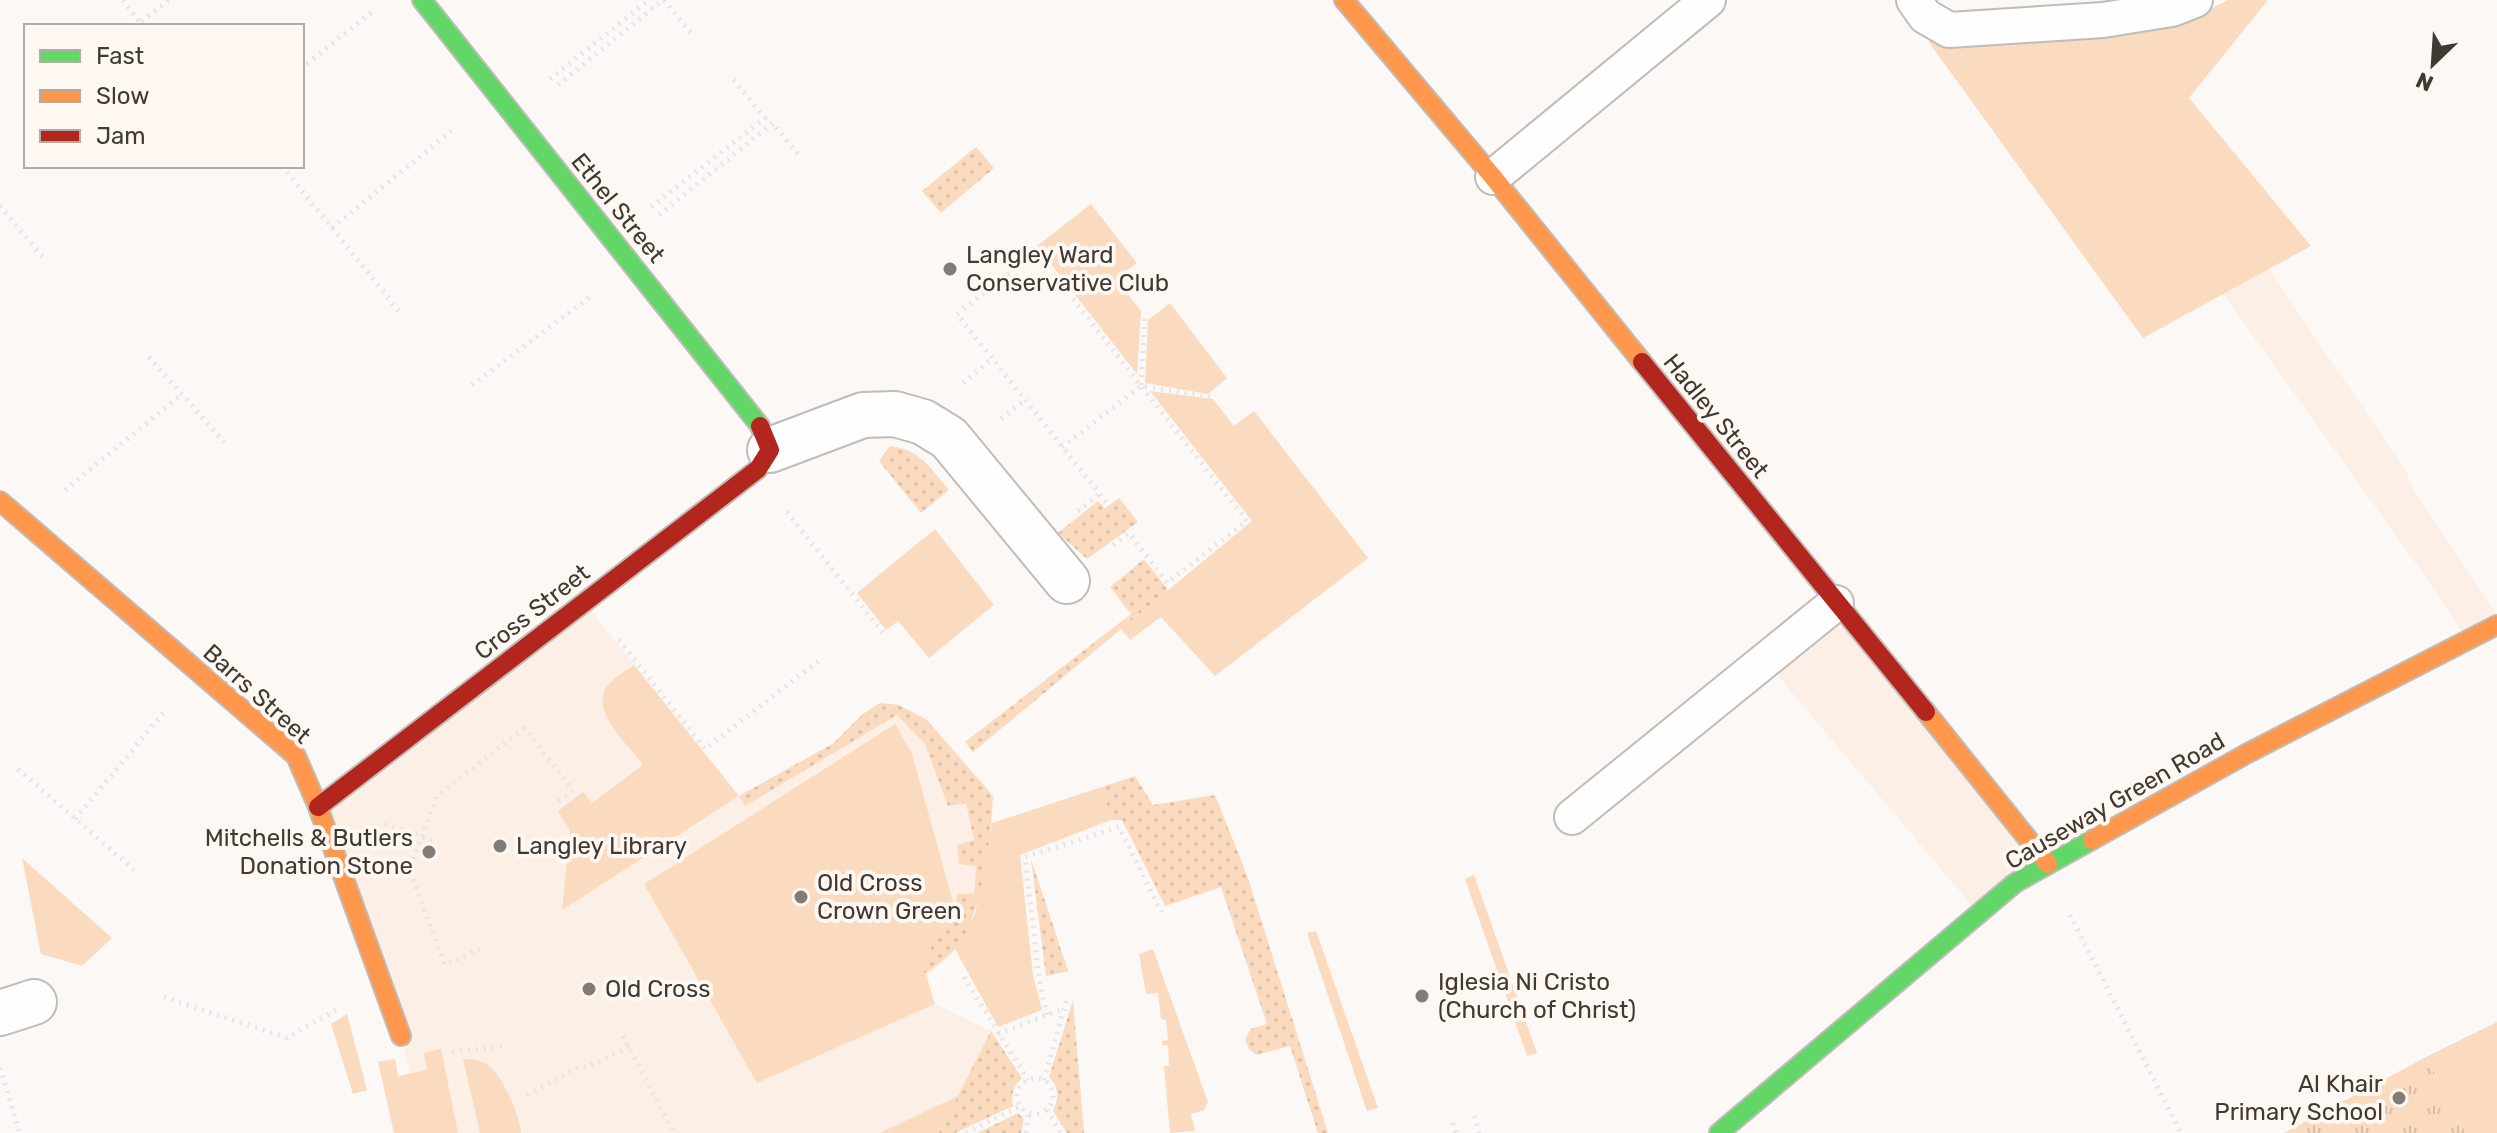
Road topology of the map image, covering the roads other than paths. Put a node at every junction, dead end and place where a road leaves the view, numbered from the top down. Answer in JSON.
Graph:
{"nodes":[{"id":1,"x":422,"y":0,"type":"edge"},
{"id":2,"x":1344,"y":0,"type":"edge"},
{"id":3,"x":1708,"y":0,"type":"edge"},
{"id":4,"x":1914,"y":0,"type":"edge"},
{"id":5,"x":2195,"y":0,"type":"edge"},
{"id":6,"x":2050,"y":12,"type":"edge"},
{"id":7,"x":1493,"y":177,"type":"junction"},
{"id":8,"x":770,"y":450,"type":"junction"},
{"id":9,"x":0,"y":501,"type":"edge"},
{"id":10,"x":1067,"y":581,"type":"road end"},
{"id":11,"x":1836,"y":603,"type":"junction"},
{"id":12,"x":2497,"y":625,"type":"edge"},
{"id":13,"x":318,"y":807,"type":"junction"},
{"id":14,"x":1572,"y":817,"type":"dead end"},
{"id":15,"x":2048,"y":864,"type":"junction"},
{"id":16,"x":401,"y":1036,"type":"dead end"},
{"id":17,"x":1719,"y":1133,"type":"edge"}],
"edges":[{"from":1,"to":8,"type":"street","name":"Ethel Street"},
{"from":2,"to":7,"type":"street","name":"Hadley Street"},
{"from":3,"to":7,"type":"lane"},
{"from":4,"to":6,"type":"lane"},
{"from":5,"to":6,"type":"lane"},
{"from":7,"to":11,"type":"street","name":"Hadley Street"},
{"from":8,"to":10,"type":"street"},
{"from":8,"to":13,"type":"street","name":"Cross Street"},
{"from":9,"to":13,"type":"street","name":"Barrs Street"},
{"from":11,"to":14,"type":"lane"},
{"from":11,"to":15,"type":"street","name":"Hadley Street"},
{"from":12,"to":15,"type":"street","name":"Causeway Green Road"},
{"from":13,"to":16,"type":"street","name":"Barrs Street"},
{"from":15,"to":17,"type":"street","name":"Causeway Green Road"}]}
